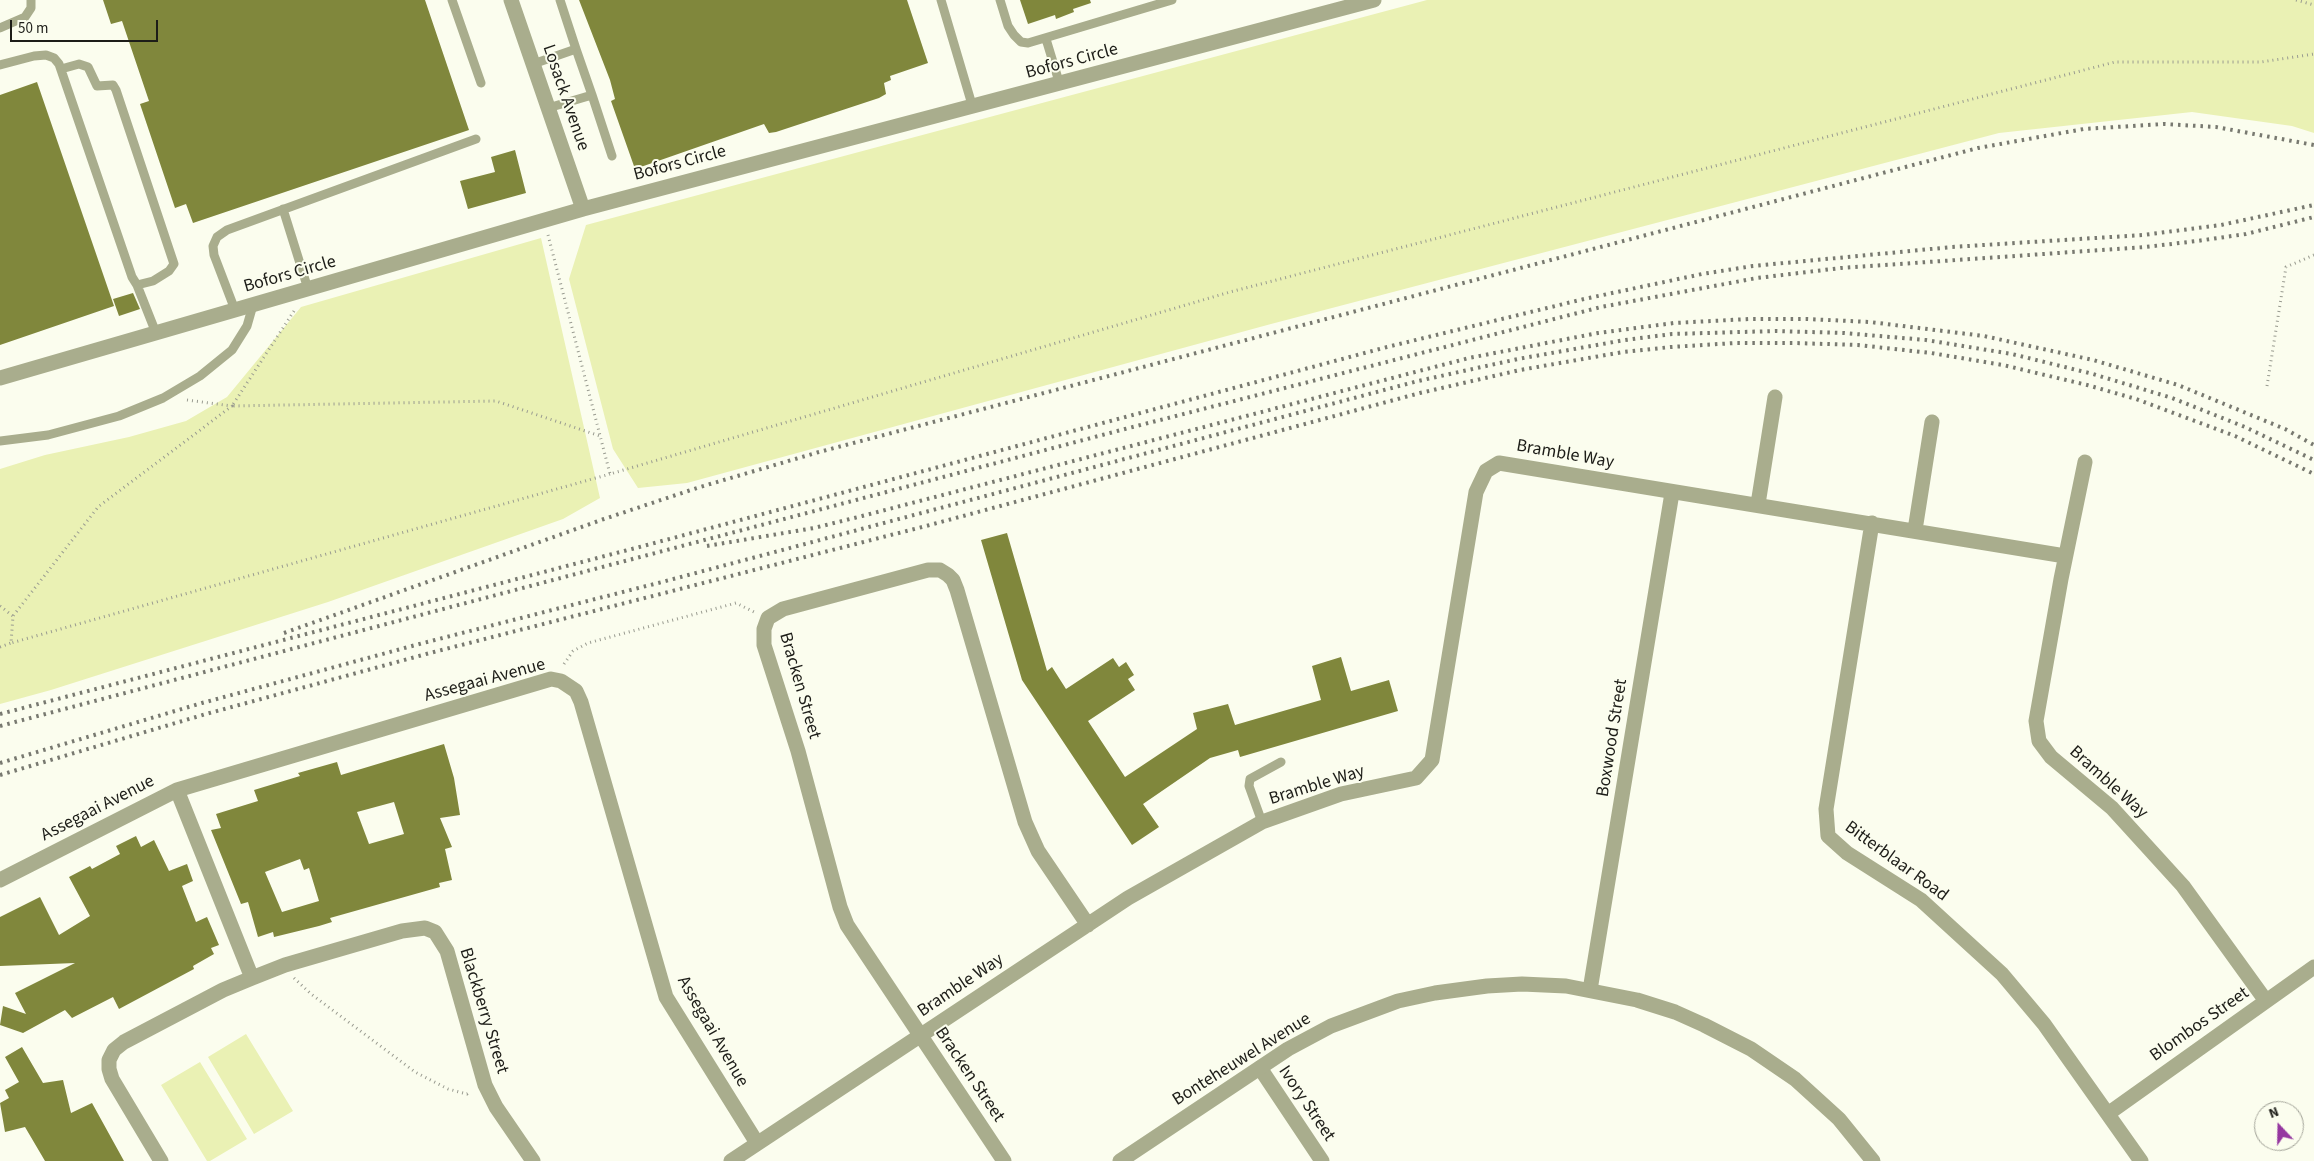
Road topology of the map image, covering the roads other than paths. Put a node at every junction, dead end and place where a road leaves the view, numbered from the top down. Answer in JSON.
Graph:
{"nodes":[{"id":1,"x":31,"y":0,"type":"edge"},
{"id":2,"x":452,"y":0,"type":"edge"},
{"id":3,"x":511,"y":0,"type":"edge"},
{"id":4,"x":560,"y":0,"type":"edge"},
{"id":5,"x":941,"y":0,"type":"edge"},
{"id":6,"x":1000,"y":0,"type":"edge"},
{"id":7,"x":1172,"y":0,"type":"edge"},
{"id":8,"x":1374,"y":0,"type":"edge"},
{"id":9,"x":0,"y":28,"type":"edge"},
{"id":10,"x":1046,"y":39,"type":"junction"},
{"id":11,"x":576,"y":49,"type":"junction"},
{"id":12,"x":533,"y":64,"type":"junction"},
{"id":13,"x":0,"y":65,"type":"edge"},
{"id":14,"x":61,"y":69,"type":"junction"},
{"id":15,"x":481,"y":83,"type":"dead end"},
{"id":16,"x":1060,"y":84,"type":"junction"},
{"id":17,"x":592,"y":94,"type":"junction"},
{"id":18,"x":548,"y":108,"type":"junction"},
{"id":19,"x":973,"y":108,"type":"junction"},
{"id":20,"x":476,"y":139,"type":"dead end"},
{"id":21,"x":612,"y":156,"type":"dead end"},
{"id":22,"x":284,"y":209,"type":"junction"},
{"id":23,"x":583,"y":209,"type":"junction"},
{"id":24,"x":137,"y":285,"type":"junction"},
{"id":25,"x":308,"y":289,"type":"junction"},
{"id":26,"x":253,"y":305,"type":"junction"},
{"id":27,"x":235,"y":310,"type":"junction"},
{"id":28,"x":156,"y":333,"type":"junction"},
{"id":29,"x":0,"y":378,"type":"edge"},
{"id":30,"x":1775,"y":397,"type":"dead end"},
{"id":31,"x":1932,"y":422,"type":"dead end"},
{"id":32,"x":0,"y":441,"type":"edge"},
{"id":33,"x":2085,"y":462,"type":"dead end"},
{"id":34,"x":1672,"y":493,"type":"junction"},
{"id":35,"x":1758,"y":504,"type":"junction"},
{"id":36,"x":1872,"y":523,"type":"junction"},
{"id":37,"x":1915,"y":530,"type":"junction"},
{"id":38,"x":2065,"y":556,"type":"junction"},
{"id":39,"x":1281,"y":762,"type":"dead end"},
{"id":40,"x":178,"y":790,"type":"junction"},
{"id":41,"x":1262,"y":822,"type":"junction"},
{"id":42,"x":0,"y":880,"type":"edge"},
{"id":43,"x":1088,"y":924,"type":"junction"},
{"id":44,"x":2314,"y":967,"type":"edge"},
{"id":45,"x":252,"y":978,"type":"junction"},
{"id":46,"x":1590,"y":990,"type":"junction"},
{"id":47,"x":2266,"y":1001,"type":"junction"},
{"id":48,"x":920,"y":1036,"type":"junction"},
{"id":49,"x":1260,"y":1068,"type":"junction"},
{"id":50,"x":2109,"y":1113,"type":"junction"},
{"id":51,"x":757,"y":1143,"type":"junction"},
{"id":52,"x":161,"y":1161,"type":"edge"},
{"id":53,"x":533,"y":1161,"type":"edge"},
{"id":54,"x":731,"y":1161,"type":"edge"},
{"id":55,"x":1004,"y":1161,"type":"edge"},
{"id":56,"x":1120,"y":1161,"type":"edge"},
{"id":57,"x":1322,"y":1161,"type":"edge"},
{"id":58,"x":1873,"y":1161,"type":"edge"},
{"id":59,"x":2141,"y":1161,"type":"edge"}],
"edges":[{"from":1,"to":9,"type":"lane"},
{"from":2,"to":15,"type":"lane"},
{"from":3,"to":12,"type":"street","name":"Losack Avenue"},
{"from":4,"to":11,"type":"lane"},
{"from":5,"to":19,"type":"lane"},
{"from":6,"to":10,"type":"lane"},
{"from":7,"to":10,"type":"lane"},
{"from":8,"to":16,"type":"street","name":"Bofors Circle"},
{"from":10,"to":16,"type":"lane"},
{"from":11,"to":12,"type":"lane"},
{"from":11,"to":17,"type":"lane"},
{"from":12,"to":18,"type":"street","name":"Losack Avenue"},
{"from":13,"to":14,"type":"lane"},
{"from":14,"to":24,"type":"lane"},
{"from":14,"to":24,"type":"lane"},
{"from":16,"to":19,"type":"street","name":"Bofors Circle"},
{"from":17,"to":18,"type":"lane"},
{"from":17,"to":21,"type":"lane"},
{"from":18,"to":23,"type":"street","name":"Losack Avenue"},
{"from":19,"to":23,"type":"street","name":"Bofors Circle"},
{"from":20,"to":22,"type":"lane"},
{"from":22,"to":25,"type":"lane"},
{"from":22,"to":27,"type":"lane"},
{"from":23,"to":25,"type":"street","name":"Bofors Circle"},
{"from":24,"to":28,"type":"lane"},
{"from":25,"to":26,"type":"street","name":"Bofors Circle"},
{"from":26,"to":27,"type":"street","name":"Bofors Circle"},
{"from":26,"to":32,"type":"lane"},
{"from":27,"to":28,"type":"street","name":"Bofors Circle"},
{"from":28,"to":29,"type":"street","name":"Bofors Circle"},
{"from":30,"to":35,"type":"street"},
{"from":31,"to":37,"type":"street"},
{"from":33,"to":38,"type":"street","name":"Bramble Way"},
{"from":34,"to":35,"type":"street","name":"Bramble Way"},
{"from":34,"to":41,"type":"street","name":"Bramble Way"},
{"from":34,"to":46,"type":"street","name":"Boxwood Street"},
{"from":35,"to":36,"type":"street","name":"Bramble Way"},
{"from":36,"to":37,"type":"street","name":"Bramble Way"},
{"from":36,"to":50,"type":"street","name":"Bitterblaar Road"},
{"from":37,"to":38,"type":"street","name":"Bramble Way"},
{"from":38,"to":47,"type":"street","name":"Bramble Way"},
{"from":39,"to":41,"type":"lane"},
{"from":40,"to":42,"type":"street","name":"Assegaai Avenue"},
{"from":40,"to":45,"type":"street"},
{"from":40,"to":51,"type":"street","name":"Assegaai Avenue"},
{"from":41,"to":43,"type":"street","name":"Bramble Way"},
{"from":43,"to":48,"type":"street","name":"Bramble Way"},
{"from":43,"to":48,"type":"street","name":"Bracken Street"},
{"from":44,"to":47,"type":"street","name":"Blombos Street"},
{"from":45,"to":52,"type":"street","name":"Blackberry Street"},
{"from":45,"to":53,"type":"street","name":"Blackberry Street"},
{"from":46,"to":49,"type":"street","name":"Bonteheuwel Avenue"},
{"from":46,"to":58,"type":"street","name":"Bonteheuwel Avenue"},
{"from":47,"to":50,"type":"street","name":"Blombos Street"},
{"from":48,"to":51,"type":"street","name":"Bramble Way"},
{"from":48,"to":55,"type":"street","name":"Bracken Street"},
{"from":49,"to":56,"type":"street","name":"Bonteheuwel Avenue"},
{"from":49,"to":57,"type":"street","name":"Ivory Street"},
{"from":50,"to":59,"type":"street","name":"Bitterblaar Road"},
{"from":51,"to":54,"type":"street","name":"Bramble Way"}]}
